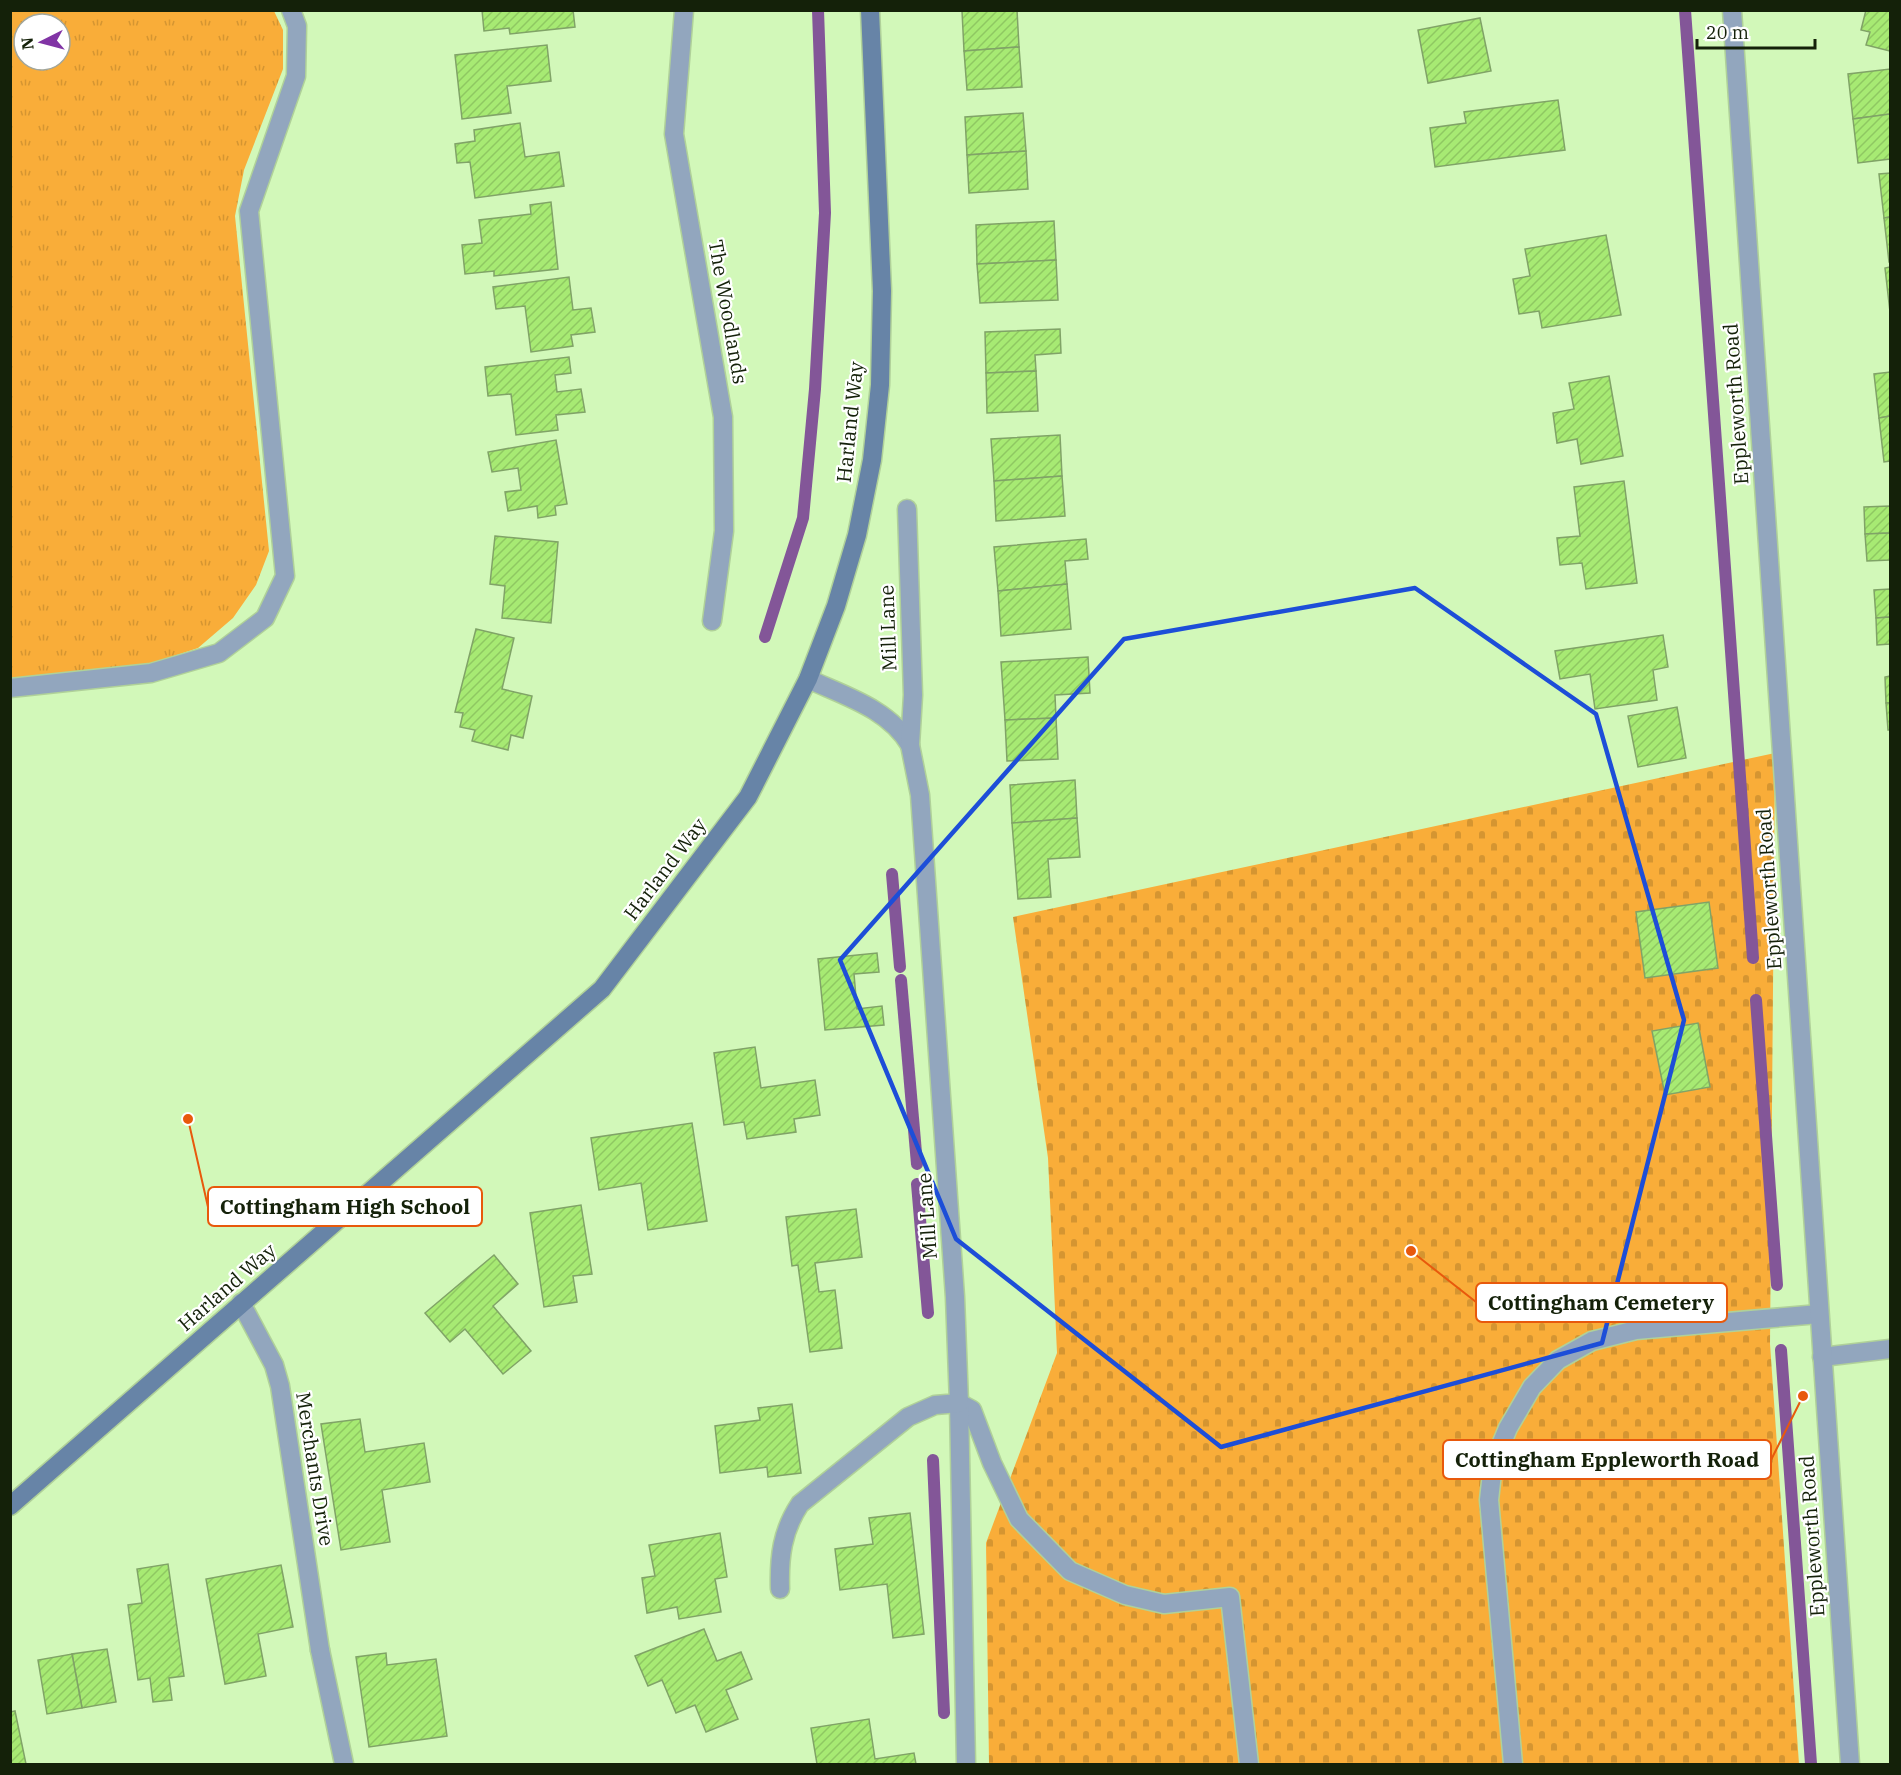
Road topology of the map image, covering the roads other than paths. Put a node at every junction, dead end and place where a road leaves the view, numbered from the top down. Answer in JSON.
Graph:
{"nodes":[{"id":1,"x":291,"y":10,"type":"edge"},
{"id":2,"x":684,"y":10,"type":"edge"},
{"id":3,"x":870,"y":10,"type":"edge"},
{"id":4,"x":1732,"y":10,"type":"edge"},
{"id":5,"x":907,"y":509,"type":"dead end"},
{"id":6,"x":712,"y":621,"type":"dead end"},
{"id":7,"x":808,"y":679,"type":"junction"},
{"id":8,"x":10,"y":688,"type":"edge"},
{"id":9,"x":910,"y":745,"type":"junction"},
{"id":10,"x":241,"y":1303,"type":"junction"},
{"id":11,"x":1820,"y":1314,"type":"junction"},
{"id":12,"x":1890,"y":1349,"type":"edge"},
{"id":13,"x":1822,"y":1357,"type":"junction"},
{"id":14,"x":959,"y":1402,"type":"junction"},
{"id":15,"x":10,"y":1506,"type":"edge"},
{"id":16,"x":780,"y":1589,"type":"dead end"},
{"id":17,"x":344,"y":1764,"type":"edge"},
{"id":18,"x":966,"y":1764,"type":"edge"},
{"id":19,"x":1249,"y":1764,"type":"edge"},
{"id":20,"x":1513,"y":1764,"type":"edge"},
{"id":21,"x":1850,"y":1764,"type":"edge"}],
"edges":[{"from":1,"to":8,"type":"street"},
{"from":2,"to":6,"type":"street","name":"The Woodlands"},
{"from":3,"to":7,"type":"main road","name":"Harland Way"},
{"from":4,"to":11,"type":"street","name":"Eppleworth Road"},
{"from":5,"to":9,"type":"street","name":"Mill Lane"},
{"from":7,"to":9,"type":"street","name":"Mill Lane"},
{"from":7,"to":10,"type":"main road","name":"Harland Way"},
{"from":9,"to":14,"type":"street","name":"Mill Lane"},
{"from":10,"to":15,"type":"main road","name":"Harland Way"},
{"from":10,"to":17,"type":"street","name":"Merchants Drive"},
{"from":11,"to":13,"type":"street","name":"Eppleworth Road"},
{"from":11,"to":20,"type":"street"},
{"from":12,"to":13,"type":"street"},
{"from":13,"to":21,"type":"street","name":"Eppleworth Road"},
{"from":14,"to":16,"type":"street"},
{"from":14,"to":18,"type":"street","name":"Mill Lane"},
{"from":14,"to":19,"type":"street"}]}
